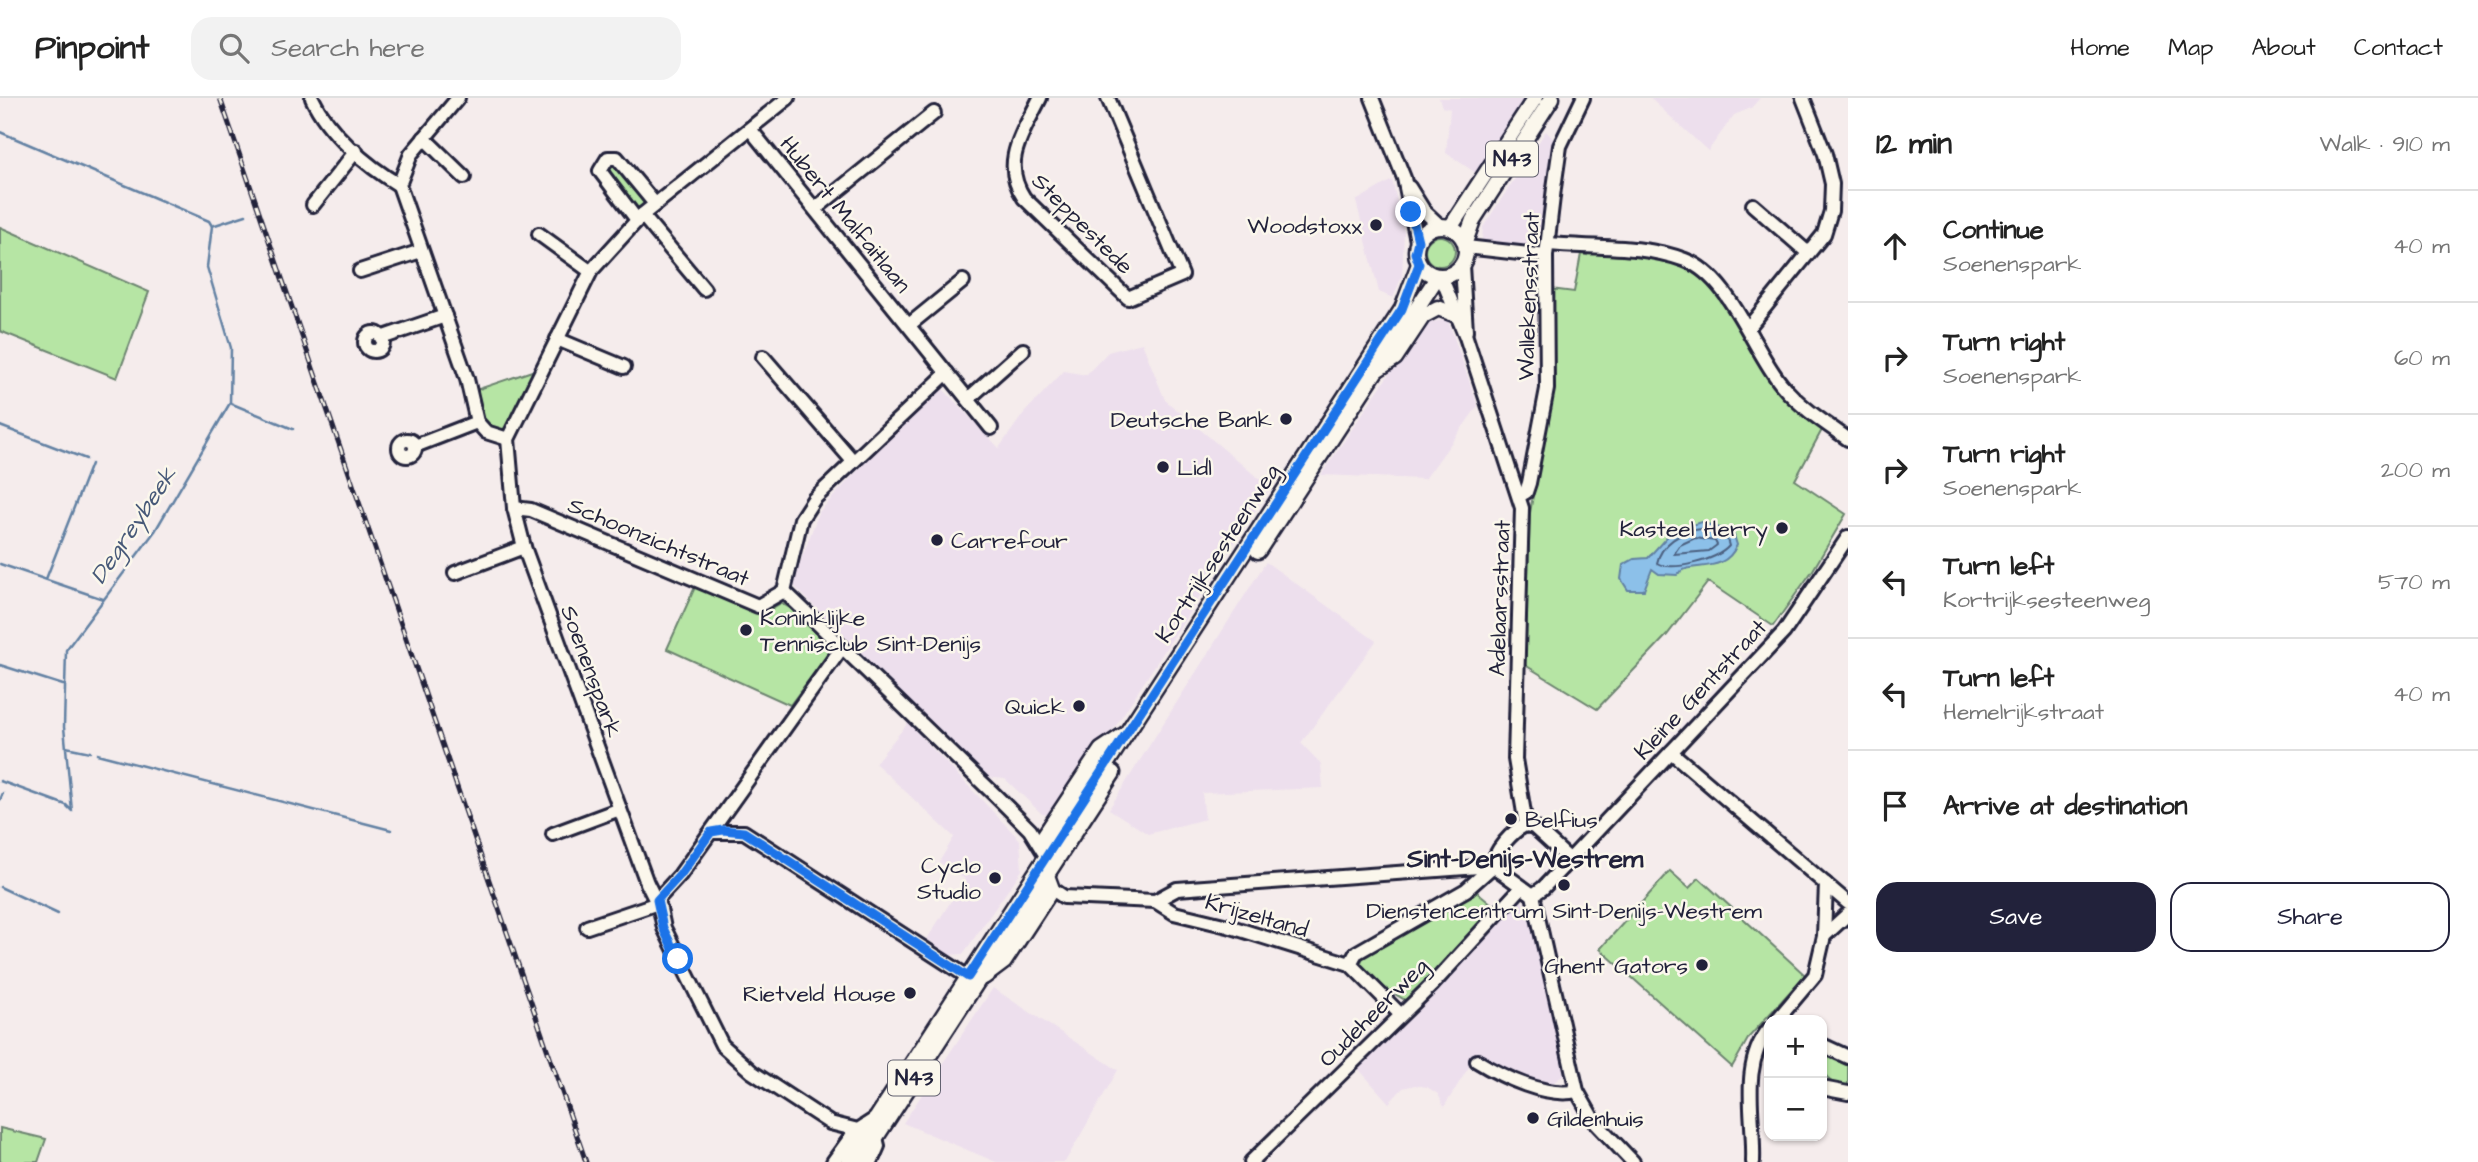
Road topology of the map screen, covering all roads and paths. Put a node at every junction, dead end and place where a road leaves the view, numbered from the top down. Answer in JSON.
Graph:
{"nodes":[{"id":1,"x":312,"y":98,"type":"edge"},
{"id":2,"x":458,"y":98,"type":"edge"},
{"id":3,"x":789,"y":98,"type":"edge"},
{"id":4,"x":1040,"y":98,"type":"edge"},
{"id":5,"x":1108,"y":98,"type":"edge"},
{"id":6,"x":1372,"y":98,"type":"edge"},
{"id":7,"x":1535,"y":98,"type":"edge"},
{"id":8,"x":1552,"y":98,"type":"edge"},
{"id":9,"x":1583,"y":98,"type":"edge"},
{"id":10,"x":1803,"y":98,"type":"edge"},
{"id":11,"x":934,"y":113,"type":"dead end"},
{"id":12,"x":750,"y":130,"type":"junction"},
{"id":13,"x":424,"y":138,"type":"junction"},
{"id":14,"x":356,"y":151,"type":"junction"},
{"id":15,"x":464,"y":177,"type":"dead end"},
{"id":16,"x":1404,"y":178,"type":"junction"},
{"id":17,"x":399,"y":185,"type":"junction"},
{"id":18,"x":655,"y":204,"type":"junction"},
{"id":19,"x":313,"y":205,"type":"dead end"},
{"id":20,"x":1753,"y":205,"type":"dead end"},
{"id":21,"x":815,"y":209,"type":"junction"},
{"id":22,"x":640,"y":218,"type":"junction"},
{"id":23,"x":1445,"y":227,"type":"junction"},
{"id":24,"x":539,"y":234,"type":"dead end"},
{"id":25,"x":1418,"y":241,"type":"junction"},
{"id":26,"x":1466,"y":245,"type":"junction"},
{"id":27,"x":1547,"y":250,"type":"junction"},
{"id":28,"x":421,"y":251,"type":"junction"},
{"id":29,"x":1807,"y":252,"type":"junction"},
{"id":30,"x":1419,"y":264,"type":"junction"},
{"id":31,"x":1462,"y":265,"type":"junction"},
{"id":32,"x":360,"y":271,"type":"dead end"},
{"id":33,"x":590,"y":271,"type":"junction"},
{"id":34,"x":1439,"y":276,"type":"junction"},
{"id":35,"x":963,"y":281,"type":"dead end"},
{"id":36,"x":704,"y":289,"type":"dead end"},
{"id":37,"x":1456,"y":315,"type":"junction"},
{"id":38,"x":445,"y":316,"type":"junction"},
{"id":39,"x":909,"y":325,"type":"junction"},
{"id":40,"x":1748,"y":328,"type":"junction"},
{"id":41,"x":1466,"y":337,"type":"junction"},
{"id":42,"x":381,"y":338,"type":"dead end"},
{"id":43,"x":557,"y":339,"type":"junction"},
{"id":44,"x":1023,"y":350,"type":"dead end"},
{"id":45,"x":763,"y":357,"type":"dead end"},
{"id":46,"x":624,"y":367,"type":"dead end"},
{"id":47,"x":1374,"y":372,"type":"junction"},
{"id":48,"x":947,"y":373,"type":"junction"},
{"id":49,"x":968,"y":399,"type":"junction"},
{"id":50,"x":477,"y":422,"type":"junction"},
{"id":51,"x":991,"y":428,"type":"dead end"},
{"id":52,"x":510,"y":435,"type":"junction"},
{"id":53,"x":1848,"y":439,"type":"edge"},
{"id":54,"x":415,"y":446,"type":"dead end"},
{"id":55,"x":852,"y":460,"type":"junction"},
{"id":56,"x":1519,"y":496,"type":"junction"},
{"id":57,"x":514,"y":508,"type":"junction"},
{"id":58,"x":1848,"y":537,"type":"edge"},
{"id":59,"x":524,"y":547,"type":"junction"},
{"id":60,"x":455,"y":573,"type":"dead end"},
{"id":61,"x":784,"y":591,"type":"junction"},
{"id":62,"x":842,"y":649,"type":"junction"},
{"id":63,"x":1129,"y":732,"type":"junction"},
{"id":64,"x":1671,"y":752,"type":"junction"},
{"id":65,"x":620,"y":809,"type":"junction"},
{"id":66,"x":1526,"y":825,"type":"junction"},
{"id":67,"x":711,"y":832,"type":"junction"},
{"id":68,"x":553,"y":834,"type":"dead end"},
{"id":69,"x":1040,"y":842,"type":"junction"},
{"id":70,"x":1570,"y":860,"type":"junction"},
{"id":71,"x":1493,"y":866,"type":"junction"},
{"id":72,"x":1047,"y":876,"type":"junction"},
{"id":73,"x":1826,"y":884,"type":"junction"},
{"id":74,"x":1521,"y":888,"type":"junction"},
{"id":75,"x":1533,"y":895,"type":"junction"},
{"id":76,"x":656,"y":898,"type":"junction"},
{"id":77,"x":1155,"y":901,"type":"junction"},
{"id":78,"x":1848,"y":903,"type":"edge"},
{"id":79,"x":1848,"y":914,"type":"edge"},
{"id":80,"x":587,"y":927,"type":"dead end"},
{"id":81,"x":1824,"y":936,"type":"junction"},
{"id":82,"x":1350,"y":964,"type":"junction"},
{"id":83,"x":973,"y":978,"type":"junction"},
{"id":84,"x":1399,"y":1014,"type":"junction"},
{"id":85,"x":1781,"y":1015,"type":"edge"},
{"id":86,"x":1764,"y":1037,"type":"edge"},
{"id":87,"x":1827,"y":1047,"type":"edge"},
{"id":88,"x":1848,"y":1057,"type":"edge"},
{"id":89,"x":1477,"y":1061,"type":"dead end"},
{"id":90,"x":1827,"y":1089,"type":"edge"},
{"id":91,"x":1577,"y":1091,"type":"junction"},
{"id":92,"x":1848,"y":1093,"type":"edge"},
{"id":93,"x":878,"y":1115,"type":"junction"},
{"id":94,"x":830,"y":1123,"type":"junction"},
{"id":95,"x":856,"y":1130,"type":"junction"},
{"id":96,"x":877,"y":1142,"type":"junction"},
{"id":97,"x":844,"y":1156,"type":"edge"},
{"id":98,"x":833,"y":1162,"type":"edge"},
{"id":99,"x":860,"y":1162,"type":"edge"},
{"id":100,"x":871,"y":1162,"type":"edge"},
{"id":101,"x":1251,"y":1162,"type":"edge"},
{"id":102,"x":1633,"y":1162,"type":"edge"},
{"id":103,"x":1753,"y":1162,"type":"edge"}],
"edges":[{"from":1,"to":14,"type":"street"},
{"from":2,"to":13,"type":"street"},
{"from":3,"to":12,"type":"street"},
{"from":4,"to":5,"type":"street","name":"Steppestede"},
{"from":6,"to":16,"type":"street"},
{"from":7,"to":23,"type":"main road","number":"N43"},
{"from":8,"to":26,"type":"main road","number":"N43"},
{"from":9,"to":27,"type":"street","name":"Wallekensstraat"},
{"from":10,"to":29,"type":"street"},
{"from":11,"to":21,"type":"street"},
{"from":12,"to":18,"type":"street"},
{"from":12,"to":21,"type":"street","name":"Hubert Malfaitlaan"},
{"from":13,"to":15,"type":"street"},
{"from":13,"to":17,"type":"street"},
{"from":14,"to":17,"type":"street"},
{"from":14,"to":19,"type":"street"},
{"from":16,"to":23,"type":"street"},
{"from":16,"to":25,"type":"street"},
{"from":17,"to":28,"type":"street"},
{"from":18,"to":22,"type":"street"},
{"from":18,"to":22,"type":"street"},
{"from":20,"to":29,"type":"street"},
{"from":21,"to":39,"type":"street","name":"Hubert Malfaitlaan"},
{"from":22,"to":33,"type":"street"},
{"from":22,"to":36,"type":"street"},
{"from":23,"to":25,"type":"main road","number":"N43"},
{"from":23,"to":26,"type":"main road"},
{"from":24,"to":33,"type":"street"},
{"from":25,"to":30,"type":"main road","number":"N43"},
{"from":26,"to":27,"type":"street"},
{"from":26,"to":31,"type":"main road","number":"N43"},
{"from":27,"to":40,"type":"street"},
{"from":27,"to":56,"type":"street","name":"Wallekensstraat"},
{"from":28,"to":32,"type":"street"},
{"from":28,"to":38,"type":"street"},
{"from":29,"to":40,"type":"street"},
{"from":30,"to":34,"type":"main road"},
{"from":30,"to":63,"type":"main road","name":"Kortrijksesteenweg","number":"N43"},
{"from":31,"to":34,"type":"main road","number":"N43"},
{"from":31,"to":41,"type":"street","name":"Adelaarsstraat"},
{"from":33,"to":43,"type":"street"},
{"from":34,"to":37,"type":"street","name":"Adelaarsstraat"},
{"from":34,"to":47,"type":"main road","name":"Kortrijksesteenweg","number":"N43"},
{"from":35,"to":39,"type":"street","name":"Hubert Malfaitlaan"},
{"from":37,"to":41,"type":"street","name":"Adelaarsstraat"},
{"from":37,"to":47,"type":"main road","number":"N43"},
{"from":38,"to":42,"type":"street"},
{"from":38,"to":50,"type":"street"},
{"from":39,"to":48,"type":"street","name":"Hubert Malfaitlaan"},
{"from":40,"to":53,"type":"street"},
{"from":41,"to":56,"type":"street","name":"Adelaarsstraat"},
{"from":43,"to":46,"type":"street"},
{"from":43,"to":52,"type":"street"},
{"from":44,"to":49,"type":"street"},
{"from":45,"to":55,"type":"street"},
{"from":47,"to":72,"type":"main road","name":"Kortrijksesteenweg","number":"N43"},
{"from":48,"to":49,"type":"street","name":"Hubert Malfaitlaan"},
{"from":48,"to":55,"type":"street"},
{"from":49,"to":51,"type":"street","name":"Hubert Malfaitlaan"},
{"from":50,"to":52,"type":"street"},
{"from":50,"to":54,"type":"street"},
{"from":52,"to":57,"type":"street","name":"Soenenspark"},
{"from":55,"to":61,"type":"street"},
{"from":56,"to":66,"type":"street","name":"Adelaarsstraat"},
{"from":57,"to":59,"type":"street","name":"Soenenspark"},
{"from":57,"to":61,"type":"street","name":"Schoonzichtstraat"},
{"from":58,"to":64,"type":"street","name":"Kleine Gentstraat"},
{"from":59,"to":60,"type":"street"},
{"from":59,"to":65,"type":"street","name":"Soenenspark"},
{"from":61,"to":62,"type":"street"},
{"from":62,"to":67,"type":"street"},
{"from":62,"to":69,"type":"street"},
{"from":63,"to":69,"type":"main road","number":"N43"},
{"from":63,"to":72,"type":"main road","name":"Kortrijksesteenweg","number":"N43"},
{"from":64,"to":70,"type":"street","name":"Kleine Gentstraat"},
{"from":64,"to":73,"type":"street"},
{"from":65,"to":68,"type":"street"},
{"from":65,"to":76,"type":"street","name":"Soenenspark"},
{"from":66,"to":70,"type":"street"},
{"from":66,"to":71,"type":"street"},
{"from":67,"to":76,"type":"street"},
{"from":67,"to":83,"type":"street"},
{"from":69,"to":72,"type":"street"},
{"from":70,"to":75,"type":"street","name":"Kleine Gentstraat"},
{"from":71,"to":74,"type":"street"},
{"from":71,"to":77,"type":"street"},
{"from":71,"to":82,"type":"street"},
{"from":72,"to":77,"type":"street"},
{"from":72,"to":83,"type":"main road","name":"Kortrijksesteenweg","number":"N43"},
{"from":72,"to":83,"type":"main road","name":"Kortrijksesteenweg","number":"N43"},
{"from":73,"to":78,"type":"street"},
{"from":73,"to":81,"type":"street"},
{"from":74,"to":75,"type":"street"},
{"from":74,"to":84,"type":"street","name":"Oudeheerweg"},
{"from":75,"to":91,"type":"street"},
{"from":76,"to":80,"type":"street"},
{"from":76,"to":94,"type":"street","name":"Soenenspark"},
{"from":77,"to":82,"type":"street","name":"Krijzeltand"},
{"from":79,"to":81,"type":"street"},
{"from":81,"to":85,"type":"street"},
{"from":82,"to":84,"type":"street","name":"Krijzeltand"},
{"from":83,"to":93,"type":"main road","name":"Kortrijksesteenweg","number":"N43"},
{"from":83,"to":96,"type":"main road","name":"Kortrijksesteenweg","number":"N43"},
{"from":84,"to":101,"type":"street","name":"Oudeheerweg"},
{"from":86,"to":103,"type":"street"},
{"from":87,"to":88,"type":"street"},
{"from":89,"to":91,"type":"street"},
{"from":90,"to":92,"type":"street"},
{"from":91,"to":102,"type":"street"},
{"from":93,"to":95,"type":"street"},
{"from":93,"to":97,"type":"main road","name":"Kortrijksesteenweg","number":"N43"},
{"from":94,"to":95,"type":"street","name":"Soenenspark"},
{"from":94,"to":97,"type":"street"},
{"from":95,"to":97,"type":"street","name":"Kortrijksesteenweg"},
{"from":96,"to":99,"type":"main road","name":"Kortrijksesteenweg","number":"N43"},
{"from":96,"to":100,"type":"street","name":"Kortrijksesteenweg"},
{"from":97,"to":98,"type":"street","name":"Kortrijksesteenweg"}]}
